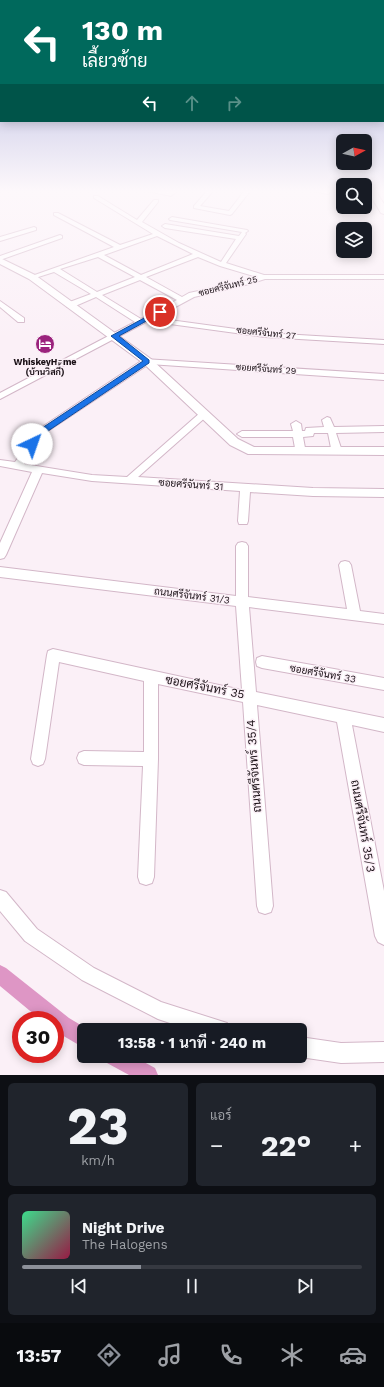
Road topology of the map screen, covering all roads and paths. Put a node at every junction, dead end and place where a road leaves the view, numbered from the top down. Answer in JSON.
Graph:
{"nodes":[{"id":1,"x":51,"y":240,"type":"edge"},
{"id":2,"x":106,"y":240,"type":"edge"},
{"id":3,"x":139,"y":240,"type":"edge"},
{"id":4,"x":171,"y":240,"type":"edge"},
{"id":5,"x":239,"y":240,"type":"edge"},
{"id":6,"x":119,"y":247,"type":"junction"},
{"id":7,"x":98,"y":254,"type":"junction"},
{"id":8,"x":199,"y":254,"type":"junction"},
{"id":9,"x":0,"y":258,"type":"edge"},
{"id":10,"x":0,"y":261,"type":"edge"},
{"id":11,"x":222,"y":265,"type":"junction"},
{"id":12,"x":55,"y":269,"type":"junction"},
{"id":13,"x":32,"y":276,"type":"junction"},
{"id":14,"x":264,"y":277,"type":"junction"},
{"id":15,"x":384,"y":277,"type":"edge"},
{"id":16,"x":139,"y":278,"type":"junction"},
{"id":17,"x":95,"y":295,"type":"junction"},
{"id":18,"x":182,"y":300,"type":"junction"},
{"id":19,"x":0,"y":303,"type":"edge"},
{"id":20,"x":70,"y":305,"type":"junction"},
{"id":21,"x":148,"y":319,"type":"junction"},
{"id":22,"x":21,"y":320,"type":"dead end"},
{"id":23,"x":141,"y":322,"type":"junction"},
{"id":24,"x":114,"y":336,"type":"junction"},
{"id":25,"x":384,"y":342,"type":"edge"},
{"id":26,"x":147,"y":361,"type":"junction"},
{"id":27,"x":384,"y":377,"type":"edge"},
{"id":28,"x":0,"y":396,"type":"edge"},
{"id":29,"x":204,"y":414,"type":"junction"},
{"id":30,"x":327,"y":420,"type":"dead end"},
{"id":31,"x":264,"y":424,"type":"dead end"},
{"id":32,"x":296,"y":424,"type":"dead end"},
{"id":33,"x":384,"y":429,"type":"edge"},
{"id":34,"x":331,"y":432,"type":"junction"},
{"id":35,"x":242,"y":434,"type":"dead end"},
{"id":36,"x":265,"y":434,"type":"junction"},
{"id":37,"x":298,"y":434,"type":"junction"},
{"id":38,"x":316,"y":434,"type":"dead end"},
{"id":39,"x":384,"y":434,"type":"edge"},
{"id":40,"x":300,"y":448,"type":"dead end"},
{"id":41,"x":336,"y":448,"type":"dead end"},
{"id":42,"x":384,"y":451,"type":"edge"},
{"id":43,"x":0,"y":463,"type":"edge"},
{"id":44,"x":18,"y":466,"type":"junction"},
{"id":45,"x":38,"y":470,"type":"junction"},
{"id":46,"x":128,"y":481,"type":"junction"},
{"id":47,"x":245,"y":488,"type":"junction"},
{"id":48,"x":384,"y":493,"type":"edge"},
{"id":49,"x":243,"y":521,"type":"dead end"},
{"id":50,"x":242,"y":546,"type":"dead end"},
{"id":51,"x":0,"y":555,"type":"edge"},
{"id":52,"x":345,"y":565,"type":"dead end"},
{"id":53,"x":0,"y":572,"type":"edge"},
{"id":54,"x":242,"y":601,"type":"junction"},
{"id":55,"x":354,"y":614,"type":"junction"},
{"id":56,"x":384,"y":618,"type":"edge"},
{"id":57,"x":262,"y":662,"type":"dead end"},
{"id":58,"x":151,"y":677,"type":"junction"},
{"id":59,"x":384,"y":684,"type":"edge"},
{"id":60,"x":249,"y":696,"type":"junction"},
{"id":61,"x":343,"y":716,"type":"junction"},
{"id":62,"x":384,"y":724,"type":"edge"},
{"id":63,"x":84,"y":758,"type":"dead end"},
{"id":64,"x":38,"y":759,"type":"dead end"},
{"id":65,"x":151,"y":759,"type":"junction"},
{"id":66,"x":146,"y":877,"type":"dead end"},
{"id":67,"x":0,"y":898,"type":"edge"},
{"id":68,"x":265,"y":906,"type":"dead end"},
{"id":69,"x":384,"y":936,"type":"edge"},
{"id":70,"x":198,"y":1023,"type":"edge"},
{"id":71,"x":307,"y":1047,"type":"edge"},
{"id":72,"x":384,"y":1052,"type":"edge"}],
"edges":[{"from":1,"to":9,"type":"street"},
{"from":2,"to":6,"type":"street"},
{"from":3,"to":6,"type":"street"},
{"from":4,"to":8,"type":"street"},
{"from":5,"to":11,"type":"street"},
{"from":6,"to":7,"type":"street"},
{"from":7,"to":12,"type":"street"},
{"from":7,"to":16,"type":"street"},
{"from":8,"to":11,"type":"street"},
{"from":8,"to":16,"type":"street"},
{"from":10,"to":13,"type":"street"},
{"from":11,"to":14,"type":"street"},
{"from":12,"to":13,"type":"street"},
{"from":12,"to":17,"type":"street"},
{"from":13,"to":20,"type":"street"},
{"from":14,"to":15,"type":"street","name":"ซอยศรีจันทร์ 25"},
{"from":14,"to":18,"type":"street","name":"ซอยศรีจันทร์ 25"},
{"from":16,"to":17,"type":"street"},
{"from":16,"to":18,"type":"street"},
{"from":17,"to":20,"type":"street"},
{"from":17,"to":23,"type":"street"},
{"from":18,"to":21,"type":"street","name":"ซอยศรีจันทร์ 25"},
{"from":19,"to":22,"type":"street"},
{"from":20,"to":24,"type":"street"},
{"from":21,"to":23,"type":"street","name":"ซอยศรีจันทร์ 25"},
{"from":21,"to":25,"type":"street","name":"ซอยศรีจันทร์ 27"},
{"from":23,"to":24,"type":"street","name":"ซอยศรีจันทร์ 25"},
{"from":24,"to":26,"type":"street"},
{"from":24,"to":28,"type":"street","name":"ซอยศรีจันทร์ 25"},
{"from":26,"to":27,"type":"street","name":"ซอยศรีจันทร์ 29"},
{"from":26,"to":29,"type":"street"},
{"from":26,"to":44,"type":"street"},
{"from":29,"to":42,"type":"street"},
{"from":29,"to":46,"type":"street"},
{"from":30,"to":34,"type":"street"},
{"from":31,"to":36,"type":"street"},
{"from":32,"to":37,"type":"street"},
{"from":33,"to":34,"type":"street"},
{"from":34,"to":37,"type":"street"},
{"from":34,"to":38,"type":"street"},
{"from":34,"to":39,"type":"street"},
{"from":34,"to":41,"type":"street"},
{"from":35,"to":36,"type":"street"},
{"from":36,"to":37,"type":"street"},
{"from":37,"to":40,"type":"street"},
{"from":43,"to":44,"type":"street","name":"ซอยศรีจันทร์ 31"},
{"from":44,"to":45,"type":"street","name":"ซอยศรีจันทร์ 31"},
{"from":45,"to":46,"type":"street","name":"ซอยศรีจันทร์ 31"},
{"from":45,"to":51,"type":"street"},
{"from":46,"to":47,"type":"street","name":"ซอยศรีจันทร์ 31"},
{"from":47,"to":48,"type":"street","name":"ซอยศรีจันทร์ 31"},
{"from":47,"to":49,"type":"street"},
{"from":50,"to":54,"type":"street","name":"ถนนศรีจันทร์ 35/4"},
{"from":52,"to":55,"type":"street"},
{"from":53,"to":54,"type":"street","name":"ถนนศรีจันทร์ 31/3"},
{"from":54,"to":55,"type":"street","name":"ถนนศรีจันทร์ 31/3"},
{"from":54,"to":60,"type":"street","name":"ถนนศรีจันทร์ 35/4"},
{"from":55,"to":56,"type":"street","name":"ถนนศรีจันทร์ 31/3"},
{"from":57,"to":59,"type":"street","name":"ซอยศรีจันทร์ 33"},
{"from":58,"to":60,"type":"street","name":"ซอยศรีจันทร์ 35"},
{"from":58,"to":64,"type":"street"},
{"from":58,"to":65,"type":"street","name":"ซอยศรีจันทร์ 35"},
{"from":60,"to":61,"type":"street","name":"ซอยศรีจันทร์ 35"},
{"from":60,"to":68,"type":"street","name":"ถนนศรีจันทร์ 35/4"},
{"from":61,"to":62,"type":"street","name":"ซอยศรีจันทร์ 35"},
{"from":61,"to":69,"type":"street","name":"ถนนศรีจันทร์ 35/3"},
{"from":63,"to":65,"type":"street"},
{"from":65,"to":66,"type":"street","name":"ซอยศรีจันทร์ 35"},
{"from":67,"to":70,"type":"street"},
{"from":71,"to":72,"type":"street"}]}
